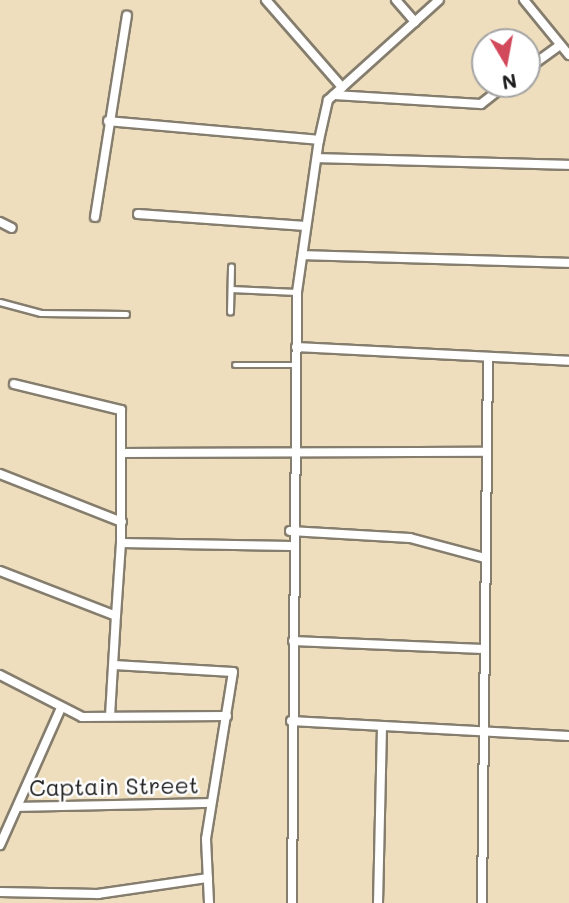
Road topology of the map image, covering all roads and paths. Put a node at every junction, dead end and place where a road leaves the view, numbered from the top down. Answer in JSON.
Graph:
{"nodes":[{"id":1,"x":266,"y":0,"type":"edge"},
{"id":2,"x":396,"y":0,"type":"edge"},
{"id":3,"x":439,"y":0,"type":"edge"},
{"id":4,"x":524,"y":0,"type":"edge"},
{"id":5,"x":127,"y":16,"type":"dead end"},
{"id":6,"x":415,"y":22,"type":"junction"},
{"id":7,"x":560,"y":45,"type":"junction"},
{"id":8,"x":569,"y":55,"type":"edge"},
{"id":9,"x":541,"y":59,"type":"edge"},
{"id":10,"x":342,"y":87,"type":"junction"},
{"id":11,"x":334,"y":96,"type":"junction"},
{"id":12,"x":489,"y":98,"type":"edge"},
{"id":13,"x":108,"y":121,"type":"junction"},
{"id":14,"x":319,"y":140,"type":"junction"},
{"id":15,"x":318,"y":158,"type":"junction"},
{"id":16,"x":569,"y":165,"type":"edge"},
{"id":17,"x":138,"y":214,"type":"dead end"},
{"id":18,"x":95,"y":217,"type":"dead end"},
{"id":19,"x":0,"y":222,"type":"edge"},
{"id":20,"x":306,"y":226,"type":"junction"},
{"id":21,"x":12,"y":228,"type":"dead end"},
{"id":22,"x":303,"y":255,"type":"junction"},
{"id":23,"x":569,"y":263,"type":"edge"},
{"id":24,"x":232,"y":267,"type":"dead end"},
{"id":25,"x":231,"y":289,"type":"junction"},
{"id":26,"x":297,"y":292,"type":"junction"},
{"id":27,"x":0,"y":302,"type":"edge"},
{"id":28,"x":230,"y":313,"type":"dead end"},
{"id":29,"x":126,"y":314,"type":"dead end"},
{"id":30,"x":296,"y":347,"type":"junction"},
{"id":31,"x":488,"y":357,"type":"junction"},
{"id":32,"x":569,"y":361,"type":"edge"},
{"id":33,"x":235,"y":365,"type":"dead end"},
{"id":34,"x":295,"y":365,"type":"junction"},
{"id":35,"x":14,"y":384,"type":"dead end"},
{"id":36,"x":485,"y":452,"type":"junction"},
{"id":37,"x":123,"y":453,"type":"junction"},
{"id":38,"x":292,"y":453,"type":"junction"},
{"id":39,"x":0,"y":474,"type":"edge"},
{"id":40,"x":122,"y":522,"type":"junction"},
{"id":41,"x":290,"y":531,"type":"junction"},
{"id":42,"x":121,"y":543,"type":"junction"},
{"id":43,"x":291,"y":546,"type":"junction"},
{"id":44,"x":485,"y":558,"type":"junction"},
{"id":45,"x":0,"y":571,"type":"edge"},
{"id":46,"x":116,"y":616,"type":"junction"},
{"id":47,"x":293,"y":641,"type":"junction"},
{"id":48,"x":483,"y":649,"type":"junction"},
{"id":49,"x":114,"y":665,"type":"junction"},
{"id":50,"x":0,"y":675,"type":"edge"},
{"id":51,"x":61,"y":708,"type":"junction"},
{"id":52,"x":110,"y":716,"type":"junction"},
{"id":53,"x":227,"y":716,"type":"junction"},
{"id":54,"x":291,"y":721,"type":"junction"},
{"id":55,"x":382,"y":730,"type":"junction"},
{"id":56,"x":480,"y":734,"type":"junction"},
{"id":57,"x":569,"y":736,"type":"edge"},
{"id":58,"x":211,"y":803,"type":"junction"},
{"id":59,"x":18,"y":807,"type":"junction"},
{"id":60,"x":0,"y":845,"type":"edge"},
{"id":61,"x":208,"y":878,"type":"junction"},
{"id":62,"x":0,"y":892,"type":"edge"},
{"id":63,"x":209,"y":903,"type":"edge"},
{"id":64,"x":292,"y":903,"type":"edge"},
{"id":65,"x":378,"y":903,"type":"edge"},
{"id":66,"x":482,"y":903,"type":"edge"}],
"edges":[{"from":1,"to":10,"type":"street"},
{"from":2,"to":6,"type":"street"},
{"from":3,"to":6,"type":"street"},
{"from":4,"to":7,"type":"street"},
{"from":5,"to":13,"type":"street"},
{"from":6,"to":10,"type":"street"},
{"from":7,"to":8,"type":"street"},
{"from":7,"to":9,"type":"street"},
{"from":10,"to":11,"type":"street"},
{"from":11,"to":12,"type":"street"},
{"from":11,"to":14,"type":"street"},
{"from":13,"to":14,"type":"street"},
{"from":13,"to":18,"type":"street"},
{"from":14,"to":15,"type":"street"},
{"from":15,"to":16,"type":"street"},
{"from":15,"to":20,"type":"street"},
{"from":17,"to":20,"type":"street"},
{"from":19,"to":21,"type":"street"},
{"from":20,"to":22,"type":"street"},
{"from":22,"to":23,"type":"street"},
{"from":22,"to":26,"type":"street"},
{"from":24,"to":25,"type":"lane"},
{"from":25,"to":26,"type":"lane"},
{"from":25,"to":28,"type":"lane"},
{"from":26,"to":30,"type":"street"},
{"from":27,"to":29,"type":"lane"},
{"from":30,"to":31,"type":"street"},
{"from":30,"to":34,"type":"street"},
{"from":31,"to":32,"type":"street"},
{"from":31,"to":36,"type":"street"},
{"from":33,"to":34,"type":"lane"},
{"from":34,"to":38,"type":"street"},
{"from":35,"to":37,"type":"street"},
{"from":36,"to":38,"type":"street"},
{"from":36,"to":44,"type":"street"},
{"from":37,"to":38,"type":"street"},
{"from":37,"to":40,"type":"street"},
{"from":38,"to":41,"type":"street"},
{"from":39,"to":40,"type":"street"},
{"from":40,"to":42,"type":"street"},
{"from":41,"to":43,"type":"street"},
{"from":41,"to":44,"type":"street"},
{"from":42,"to":43,"type":"street"},
{"from":42,"to":46,"type":"street"},
{"from":43,"to":47,"type":"street"},
{"from":44,"to":48,"type":"street"},
{"from":45,"to":46,"type":"street"},
{"from":46,"to":49,"type":"street"},
{"from":47,"to":48,"type":"street"},
{"from":47,"to":54,"type":"street"},
{"from":48,"to":56,"type":"street"},
{"from":49,"to":52,"type":"street"},
{"from":49,"to":53,"type":"street"},
{"from":50,"to":51,"type":"street"},
{"from":51,"to":52,"type":"street"},
{"from":51,"to":59,"type":"street"},
{"from":52,"to":53,"type":"street"},
{"from":53,"to":58,"type":"street"},
{"from":54,"to":55,"type":"street"},
{"from":54,"to":64,"type":"street"},
{"from":55,"to":56,"type":"street"},
{"from":55,"to":65,"type":"street"},
{"from":56,"to":57,"type":"street"},
{"from":56,"to":66,"type":"street"},
{"from":58,"to":59,"type":"street","name":"Captain Street"},
{"from":58,"to":61,"type":"street"},
{"from":59,"to":60,"type":"street"},
{"from":61,"to":62,"type":"street"},
{"from":61,"to":63,"type":"street"}]}
